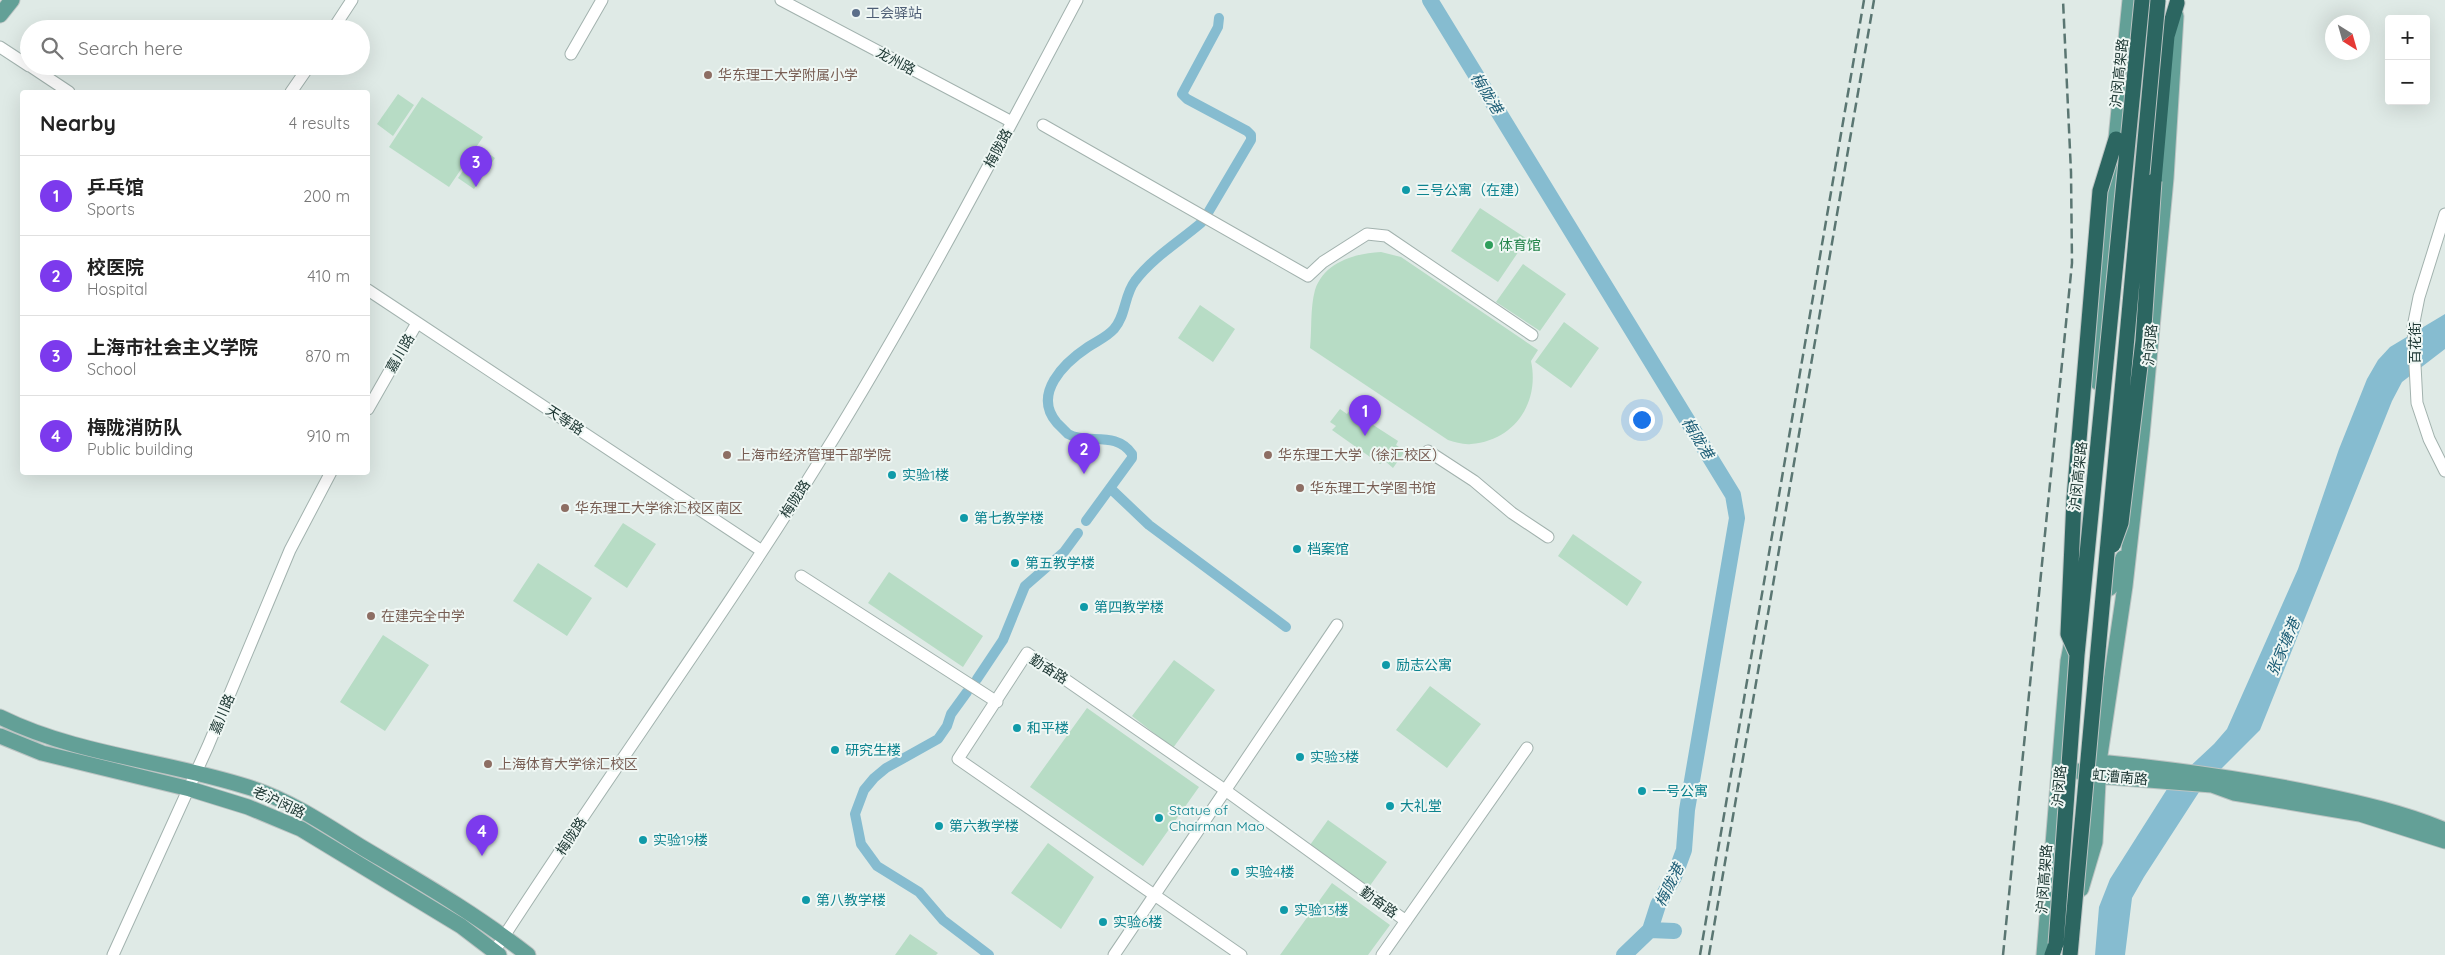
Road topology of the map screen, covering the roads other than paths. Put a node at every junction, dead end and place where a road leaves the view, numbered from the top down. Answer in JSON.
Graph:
{"nodes":[{"id":1,"x":12,"y":0,"type":"edge"},
{"id":2,"x":352,"y":0,"type":"edge"},
{"id":3,"x":602,"y":0,"type":"edge"},
{"id":4,"x":781,"y":0,"type":"edge"},
{"id":5,"x":1077,"y":0,"type":"edge"},
{"id":6,"x":2130,"y":0,"type":"edge"},
{"id":7,"x":2143,"y":0,"type":"edge"},
{"id":8,"x":2177,"y":2,"type":"edge"},
{"id":9,"x":2159,"y":3,"type":"edge"},
{"id":10,"x":0,"y":15,"type":"edge"},
{"id":11,"x":339,"y":20,"type":"edge"},
{"id":12,"x":2167,"y":36,"type":"junction"},
{"id":13,"x":0,"y":46,"type":"edge"},
{"id":14,"x":571,"y":54,"type":"dead end"},
{"id":15,"x":20,"y":60,"type":"edge"},
{"id":16,"x":43,"y":75,"type":"edge"},
{"id":17,"x":303,"y":75,"type":"edge"},
{"id":18,"x":66,"y":90,"type":"edge"},
{"id":19,"x":292,"y":90,"type":"edge"},
{"id":20,"x":1012,"y":122,"type":"junction"},
{"id":21,"x":1043,"y":125,"type":"dead end"},
{"id":22,"x":2116,"y":139,"type":"junction"},
{"id":23,"x":2115,"y":169,"type":"junction"},
{"id":24,"x":2149,"y":179,"type":"junction"},
{"id":25,"x":2445,"y":214,"type":"edge"},
{"id":26,"x":370,"y":291,"type":"edge"},
{"id":27,"x":417,"y":322,"type":"junction"},
{"id":28,"x":1532,"y":335,"type":"dead end"},
{"id":29,"x":370,"y":405,"type":"edge"},
{"id":30,"x":1428,"y":451,"type":"dead end"},
{"id":31,"x":2445,"y":471,"type":"edge"},
{"id":32,"x":329,"y":475,"type":"edge"},
{"id":33,"x":1548,"y":537,"type":"dead end"},
{"id":34,"x":2130,"y":543,"type":"junction"},
{"id":35,"x":762,"y":551,"type":"junction"},
{"id":36,"x":2106,"y":568,"type":"junction"},
{"id":37,"x":801,"y":576,"type":"dead end"},
{"id":38,"x":2110,"y":588,"type":"junction"},
{"id":39,"x":2107,"y":624,"type":"junction"},
{"id":40,"x":1337,"y":625,"type":"dead end"},
{"id":41,"x":2077,"y":655,"type":"junction"},
{"id":42,"x":2108,"y":688,"type":"junction"},
{"id":43,"x":997,"y":702,"type":"junction"},
{"id":44,"x":0,"y":717,"type":"edge"},
{"id":45,"x":0,"y":736,"type":"edge"},
{"id":46,"x":1527,"y":748,"type":"dead end"},
{"id":47,"x":2069,"y":768,"type":"junction"},
{"id":48,"x":2095,"y":769,"type":"junction"},
{"id":49,"x":197,"y":772,"type":"junction"},
{"id":50,"x":2216,"y":780,"type":"junction"},
{"id":51,"x":190,"y":789,"type":"junction"},
{"id":52,"x":1225,"y":790,"type":"junction"},
{"id":53,"x":2445,"y":830,"type":"edge"},
{"id":54,"x":2445,"y":842,"type":"edge"},
{"id":55,"x":1154,"y":895,"type":"junction"},
{"id":56,"x":1406,"y":922,"type":"junction"},
{"id":57,"x":504,"y":936,"type":"junction"},
{"id":58,"x":2054,"y":952,"type":"edge"},
{"id":59,"x":495,"y":954,"type":"edge"},
{"id":60,"x":114,"y":955,"type":"edge"},
{"id":61,"x":528,"y":955,"type":"edge"},
{"id":62,"x":1114,"y":955,"type":"edge"},
{"id":63,"x":1242,"y":955,"type":"edge"},
{"id":64,"x":1382,"y":955,"type":"edge"},
{"id":65,"x":2044,"y":955,"type":"edge"},
{"id":66,"x":2070,"y":955,"type":"edge"},
{"id":67,"x":2076,"y":955,"type":"edge"}],
"edges":[{"from":1,"to":10,"type":"main road"},
{"from":2,"to":11,"type":"street"},
{"from":3,"to":14,"type":"street"},
{"from":4,"to":20,"type":"street","name":"龙州路"},
{"from":5,"to":20,"type":"street","name":"梅陇路"},
{"from":6,"to":22,"type":"main road","name":"沪闵路"},
{"from":7,"to":23,"type":"main road"},
{"from":7,"to":41,"type":"highway","name":"沪闵高架路","bridge":true},
{"from":8,"to":12,"type":"highway"},
{"from":8,"to":34,"type":"main road","name":"沪闵路"},
{"from":9,"to":12,"type":"highway"},
{"from":9,"to":24,"type":"main road","name":"沪闵路"},
{"from":9,"to":36,"type":"highway","bridge":true},
{"from":12,"to":24,"type":"highway"},
{"from":13,"to":15,"type":"street"},
{"from":16,"to":18,"type":"street"},
{"from":17,"to":19,"type":"street"},
{"from":20,"to":35,"type":"street","name":"梅陇路"},
{"from":21,"to":28,"type":"street"},
{"from":22,"to":23,"type":"main road","name":"沪闵路"},
{"from":22,"to":41,"type":"highway","bridge":true},
{"from":23,"to":47,"type":"main road","name":"沪闵路"},
{"from":24,"to":36,"type":"highway","bridge":true},
{"from":24,"to":38,"type":"main road","name":"沪闵路"},
{"from":25,"to":31,"type":"street","name":"百花街"},
{"from":26,"to":27,"type":"street","name":"天等路"},
{"from":27,"to":29,"type":"street","name":"嘉川路"},
{"from":27,"to":35,"type":"street","name":"天等路"},
{"from":30,"to":33,"type":"street"},
{"from":32,"to":49,"type":"street","name":"嘉川路"},
{"from":34,"to":38,"type":"main road"},
{"from":34,"to":42,"type":"main road","name":"沪闵路"},
{"from":35,"to":57,"type":"street","name":"梅陇路"},
{"from":36,"to":66,"type":"highway","bridge":true},
{"from":37,"to":43,"type":"street"},
{"from":38,"to":39,"type":"main road","name":"沪闵路"},
{"from":39,"to":42,"type":"main road","name":"沪闵路"},
{"from":39,"to":48,"type":"main road","name":"沪闵路"},
{"from":40,"to":52,"type":"street"},
{"from":41,"to":58,"type":"highway","name":"沪闵高架路","bridge":true},
{"from":42,"to":48,"type":"main road","name":"沪闵路"},
{"from":43,"to":52,"type":"street","name":"勤奋路"},
{"from":43,"to":55,"type":"street","name":"勤奋路"},
{"from":44,"to":49,"type":"main road","name":"老沪闵路"},
{"from":45,"to":51,"type":"main road","name":"老沪闵路"},
{"from":46,"to":56,"type":"street"},
{"from":47,"to":48,"type":"main road","name":"虹漕南路"},
{"from":47,"to":58,"type":"main road","name":"沪闵路"},
{"from":47,"to":65,"type":"main road","name":"沪闵路"},
{"from":48,"to":50,"type":"main road","name":"虹漕南路"},
{"from":48,"to":67,"type":"main road","name":"沪闵路"},
{"from":49,"to":51,"type":"street","name":"嘉川路"},
{"from":49,"to":57,"type":"main road","name":"老沪闵路"},
{"from":50,"to":53,"type":"main road","name":"虹漕南路"},
{"from":50,"to":54,"type":"main road","name":"虹漕南路"},
{"from":51,"to":59,"type":"main road","name":"老沪闵路"},
{"from":51,"to":60,"type":"street","name":"嘉川路"},
{"from":52,"to":55,"type":"street"},
{"from":52,"to":56,"type":"street","name":"勤奋路"},
{"from":55,"to":62,"type":"street"},
{"from":55,"to":63,"type":"street","name":"勤奋路"},
{"from":56,"to":64,"type":"street"},
{"from":57,"to":59,"type":"street","name":"梅陇路"},
{"from":57,"to":61,"type":"main road","name":"老沪闵路"}]}
